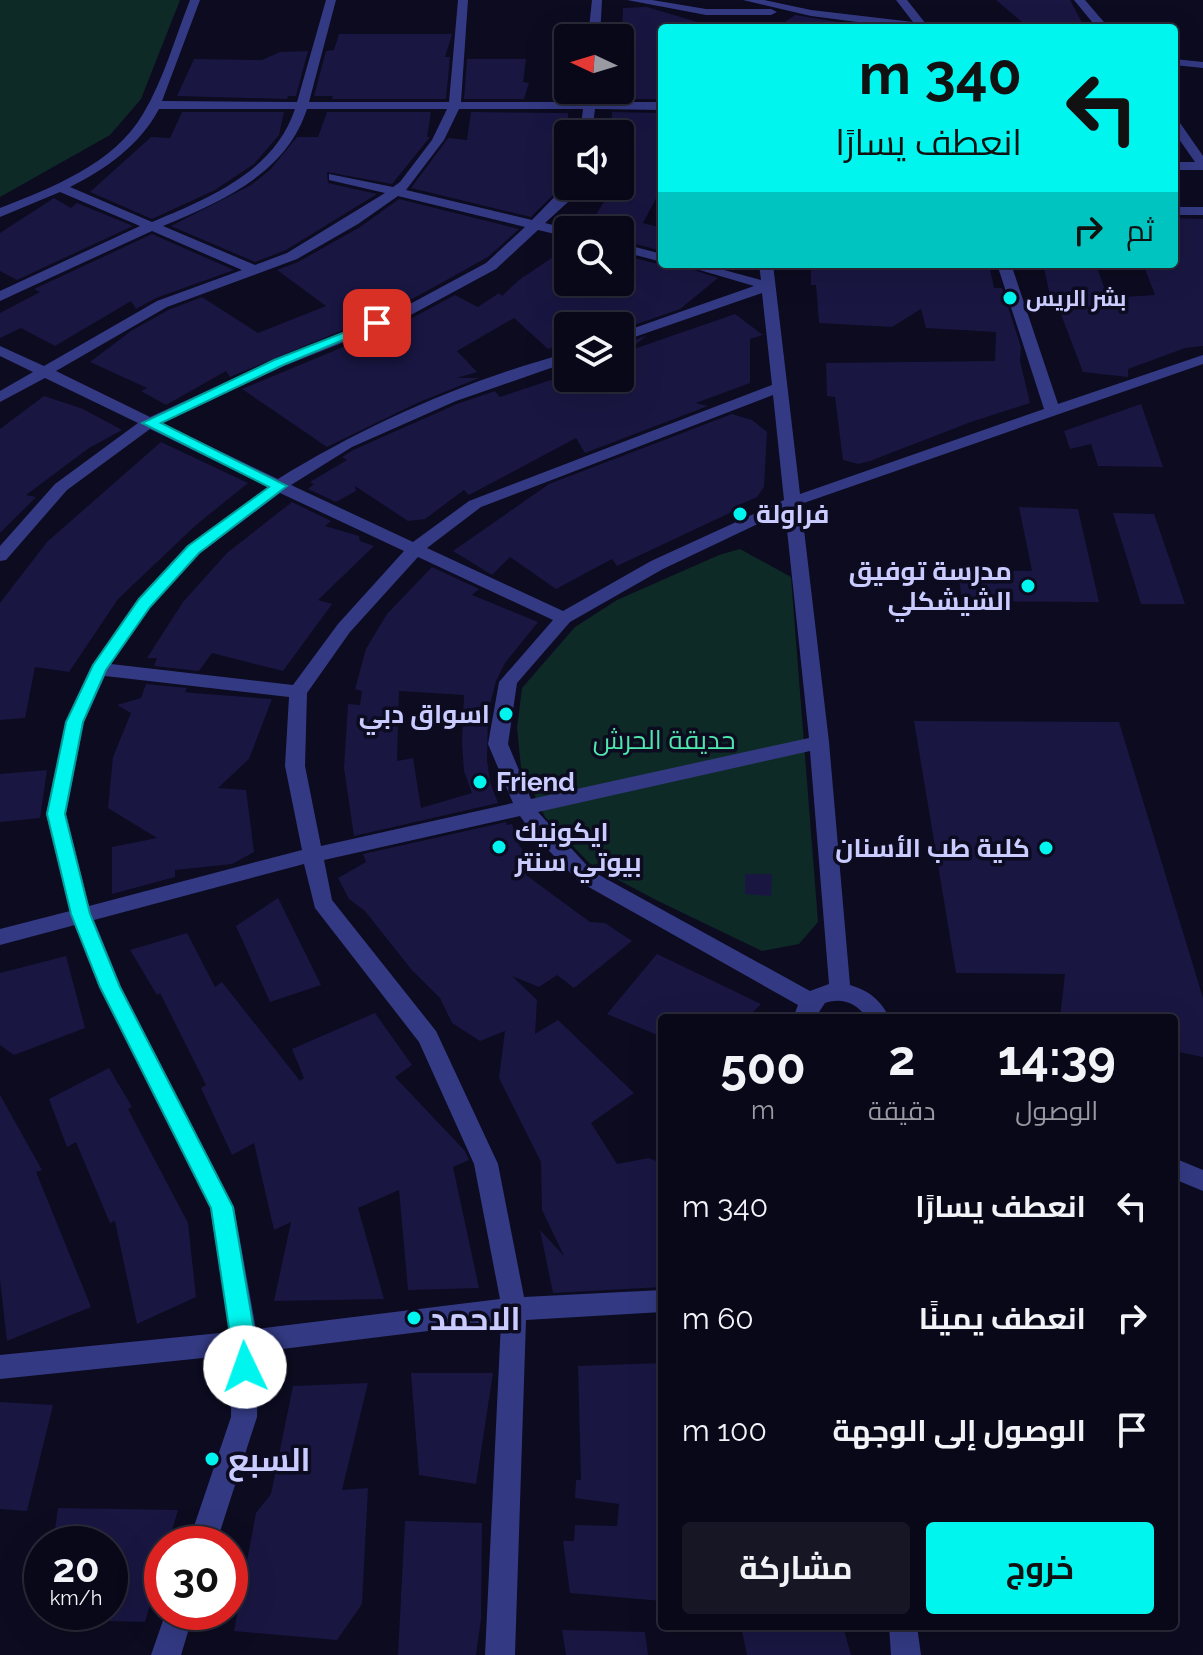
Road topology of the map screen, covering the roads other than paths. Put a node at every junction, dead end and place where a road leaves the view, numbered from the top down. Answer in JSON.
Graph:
{"nodes":[{"id":1,"x":195,"y":0,"type":"edge"},
{"id":2,"x":331,"y":0,"type":"edge"},
{"id":3,"x":463,"y":0,"type":"edge"},
{"id":4,"x":597,"y":0,"type":"edge"},
{"id":5,"x":632,"y":0,"type":"edge"},
{"id":6,"x":746,"y":0,"type":"edge"},
{"id":7,"x":901,"y":0,"type":"edge"},
{"id":8,"x":1079,"y":0,"type":"edge"},
{"id":9,"x":691,"y":5,"type":"edge"},
{"id":10,"x":750,"y":13,"type":"junction"},
{"id":11,"x":811,"y":13,"type":"junction"},
{"id":12,"x":595,"y":24,"type":"edge"},
{"id":13,"x":715,"y":24,"type":"edge"},
{"id":14,"x":748,"y":24,"type":"edge"},
{"id":15,"x":895,"y":24,"type":"edge"},
{"id":16,"x":922,"y":24,"type":"edge"},
{"id":17,"x":1100,"y":24,"type":"edge"},
{"id":18,"x":1178,"y":62,"type":"edge"},
{"id":19,"x":1203,"y":65,"type":"edge"},
{"id":20,"x":302,"y":103,"type":"junction"},
{"id":21,"x":455,"y":104,"type":"junction"},
{"id":22,"x":153,"y":105,"type":"junction"},
{"id":23,"x":589,"y":105,"type":"junction"},
{"id":24,"x":658,"y":106,"type":"edge"},
{"id":25,"x":587,"y":120,"type":"edge"},
{"id":26,"x":1178,"y":129,"type":"edge"},
{"id":27,"x":1203,"y":165,"type":"edge"},
{"id":28,"x":1178,"y":166,"type":"edge"},
{"id":29,"x":334,"y":177,"type":"dead end"},
{"id":30,"x":61,"y":188,"type":"junction"},
{"id":31,"x":397,"y":191,"type":"junction"},
{"id":32,"x":562,"y":200,"type":"edge"},
{"id":33,"x":1178,"y":211,"type":"edge"},
{"id":34,"x":1203,"y":211,"type":"edge"},
{"id":35,"x":0,"y":213,"type":"edge"},
{"id":36,"x":536,"y":225,"type":"junction"},
{"id":37,"x":152,"y":226,"type":"junction"},
{"id":38,"x":554,"y":230,"type":"edge"},
{"id":39,"x":634,"y":251,"type":"edge"},
{"id":40,"x":658,"y":257,"type":"edge"},
{"id":41,"x":701,"y":268,"type":"edge"},
{"id":42,"x":767,"y":268,"type":"edge"},
{"id":43,"x":1005,"y":268,"type":"edge"},
{"id":44,"x":255,"y":270,"type":"junction"},
{"id":45,"x":769,"y":286,"type":"junction"},
{"id":46,"x":0,"y":297,"type":"edge"},
{"id":47,"x":634,"y":333,"type":"edge"},
{"id":48,"x":0,"y":350,"type":"edge"},
{"id":49,"x":1203,"y":359,"type":"edge"},
{"id":50,"x":554,"y":362,"type":"edge"},
{"id":51,"x":46,"y":372,"type":"junction"},
{"id":52,"x":781,"y":387,"type":"junction"},
{"id":53,"x":0,"y":397,"type":"edge"},
{"id":54,"x":1052,"y":411,"type":"junction"},
{"id":55,"x":149,"y":423,"type":"junction"},
{"id":56,"x":279,"y":486,"type":"junction"},
{"id":57,"x":794,"y":501,"type":"junction"},
{"id":58,"x":416,"y":548,"type":"junction"},
{"id":59,"x":0,"y":556,"type":"edge"},
{"id":60,"x":564,"y":618,"type":"junction"},
{"id":61,"x":99,"y":669,"type":"junction"},
{"id":62,"x":298,"y":692,"type":"junction"},
{"id":63,"x":819,"y":742,"type":"junction"},
{"id":64,"x":525,"y":807,"type":"junction"},
{"id":65,"x":312,"y":855,"type":"junction"},
{"id":66,"x":81,"y":914,"type":"junction"},
{"id":67,"x":0,"y":937,"type":"edge"},
{"id":68,"x":840,"y":991,"type":"junction"},
{"id":69,"x":807,"y":1010,"type":"edge"},
{"id":70,"x":878,"y":1014,"type":"edge"},
{"id":71,"x":1178,"y":1170,"type":"edge"},
{"id":72,"x":1203,"y":1181,"type":"edge"},
{"id":73,"x":658,"y":1301,"type":"edge"},
{"id":74,"x":514,"y":1309,"type":"junction"},
{"id":75,"x":245,"y":1342,"type":"junction"},
{"id":76,"x":0,"y":1367,"type":"edge"},
{"id":77,"x":208,"y":1526,"type":"edge"},
{"id":78,"x":174,"y":1630,"type":"edge"},
{"id":79,"x":903,"y":1630,"type":"edge"},
{"id":80,"x":166,"y":1655,"type":"edge"},
{"id":81,"x":500,"y":1655,"type":"edge"},
{"id":82,"x":906,"y":1655,"type":"edge"}],
"edges":[{"from":1,"to":22,"type":"street"},
{"from":2,"to":20,"type":"street"},
{"from":3,"to":21,"type":"street"},
{"from":4,"to":12,"type":"street"},
{"from":5,"to":9,"type":"street"},
{"from":6,"to":10,"type":"street"},
{"from":6,"to":11,"type":"street"},
{"from":7,"to":16,"type":"street"},
{"from":8,"to":17,"type":"street"},
{"from":9,"to":10,"type":"street"},
{"from":9,"to":13,"type":"street"},
{"from":10,"to":11,"type":"street"},
{"from":10,"to":14,"type":"street"},
{"from":11,"to":15,"type":"street"},
{"from":18,"to":19,"type":"street"},
{"from":20,"to":21,"type":"street"},
{"from":20,"to":22,"type":"street"},
{"from":20,"to":37,"type":"street"},
{"from":21,"to":23,"type":"street"},
{"from":21,"to":31,"type":"street"},
{"from":22,"to":30,"type":"street"},
{"from":23,"to":24,"type":"street"},
{"from":23,"to":25,"type":"street"},
{"from":26,"to":27,"type":"street"},
{"from":27,"to":28,"type":"street"},
{"from":29,"to":31,"type":"street"},
{"from":30,"to":35,"type":"street"},
{"from":30,"to":37,"type":"street"},
{"from":31,"to":36,"type":"street"},
{"from":31,"to":44,"type":"street"},
{"from":32,"to":36,"type":"street"},
{"from":33,"to":34,"type":"street"},
{"from":36,"to":38,"type":"street"},
{"from":36,"to":55,"type":"street"},
{"from":37,"to":44,"type":"street"},
{"from":37,"to":46,"type":"street"},
{"from":39,"to":40,"type":"street"},
{"from":41,"to":45,"type":"street"},
{"from":42,"to":45,"type":"street"},
{"from":43,"to":54,"type":"street"},
{"from":44,"to":51,"type":"street"},
{"from":45,"to":47,"type":"street"},
{"from":45,"to":52,"type":"street"},
{"from":48,"to":51,"type":"street"},
{"from":49,"to":54,"type":"street"},
{"from":50,"to":56,"type":"street"},
{"from":51,"to":53,"type":"street"},
{"from":51,"to":55,"type":"street"},
{"from":52,"to":57,"type":"street"},
{"from":52,"to":58,"type":"street"},
{"from":54,"to":57,"type":"street"},
{"from":55,"to":56,"type":"street"},
{"from":55,"to":59,"type":"street"},
{"from":56,"to":58,"type":"street"},
{"from":56,"to":61,"type":"street"},
{"from":57,"to":60,"type":"street"},
{"from":57,"to":63,"type":"street"},
{"from":58,"to":60,"type":"street"},
{"from":58,"to":62,"type":"street"},
{"from":60,"to":64,"type":"street"},
{"from":61,"to":62,"type":"street"},
{"from":61,"to":66,"type":"street"},
{"from":62,"to":65,"type":"street"},
{"from":63,"to":64,"type":"street"},
{"from":63,"to":68,"type":"street"},
{"from":64,"to":65,"type":"street"},
{"from":64,"to":69,"type":"street"},
{"from":65,"to":66,"type":"street"},
{"from":65,"to":74,"type":"street"},
{"from":66,"to":67,"type":"street"},
{"from":66,"to":75,"type":"street"},
{"from":68,"to":69,"type":"street"},
{"from":68,"to":70,"type":"street"},
{"from":71,"to":72,"type":"street"},
{"from":73,"to":74,"type":"street"},
{"from":74,"to":75,"type":"street"},
{"from":74,"to":81,"type":"street"},
{"from":75,"to":76,"type":"street"},
{"from":75,"to":77,"type":"street"},
{"from":78,"to":80,"type":"street"},
{"from":79,"to":82,"type":"street"}]}
